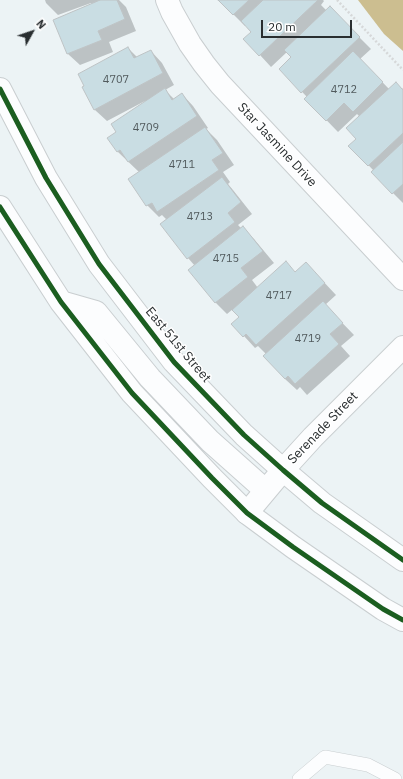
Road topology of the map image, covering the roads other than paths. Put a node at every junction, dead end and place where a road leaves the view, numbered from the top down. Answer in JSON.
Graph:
{"nodes":[{"id":1,"x":167,"y":0,"type":"edge"},
{"id":2,"x":0,"y":89,"type":"edge"},
{"id":3,"x":0,"y":207,"type":"edge"},
{"id":4,"x":403,"y":279,"type":"edge"},
{"id":5,"x":61,"y":302,"type":"junction"},
{"id":6,"x":403,"y":348,"type":"edge"},
{"id":7,"x":283,"y":470,"type":"junction"},
{"id":8,"x":265,"y":490,"type":"junction"},
{"id":9,"x":247,"y":513,"type":"junction"},
{"id":10,"x":403,"y":560,"type":"edge"},
{"id":11,"x":403,"y":620,"type":"edge"},
{"id":12,"x":299,"y":779,"type":"edge"},
{"id":13,"x":395,"y":779,"type":"edge"}],
"edges":[{"from":1,"to":4,"type":"street","name":"Star Jasmine Drive"},
{"from":2,"to":7,"type":"street","name":"East 51st Street"},
{"from":3,"to":5,"type":"street"},
{"from":5,"to":8,"type":"street"},
{"from":5,"to":9,"type":"street"},
{"from":6,"to":7,"type":"street","name":"Serenade Street"},
{"from":7,"to":8,"type":"street","name":"Serenade Street"},
{"from":7,"to":10,"type":"street","name":"East 51st Street"},
{"from":8,"to":9,"type":"street","name":"Serenade Street"},
{"from":9,"to":11,"type":"street"},
{"from":12,"to":13,"type":"lane"}]}
